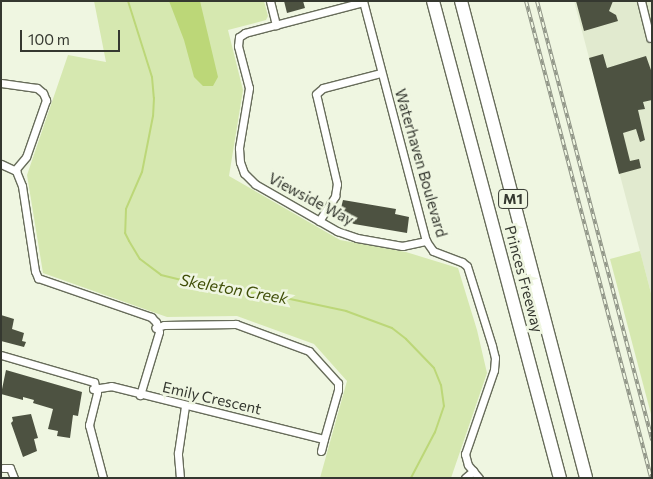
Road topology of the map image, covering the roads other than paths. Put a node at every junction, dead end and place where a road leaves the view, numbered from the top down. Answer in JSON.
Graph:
{"nodes":[{"id":1,"x":270,"y":1,"type":"edge"},
{"id":2,"x":433,"y":1,"type":"edge"},
{"id":3,"x":461,"y":1,"type":"edge"},
{"id":4,"x":641,"y":1,"type":"edge"},
{"id":5,"x":363,"y":2,"type":"edge"},
{"id":6,"x":276,"y":25,"type":"junction"},
{"id":7,"x":650,"y":38,"type":"dead end"},
{"id":8,"x":381,"y":72,"type":"junction"},
{"id":9,"x":1,"y":83,"type":"edge"},
{"id":10,"x":1,"y":164,"type":"edge"},
{"id":11,"x":16,"y":169,"type":"junction"},
{"id":12,"x":320,"y":221,"type":"junction"},
{"id":13,"x":426,"y":242,"type":"junction"},
{"id":14,"x":157,"y":327,"type":"junction"},
{"id":15,"x":1,"y":355,"type":"edge"},
{"id":16,"x":95,"y":388,"type":"junction"},
{"id":17,"x":140,"y":395,"type":"junction"},
{"id":18,"x":185,"y":406,"type":"junction"},
{"id":19,"x":324,"y":439,"type":"junction"},
{"id":20,"x":321,"y":451,"type":"dead end"},
{"id":21,"x":3,"y":468,"type":"dead end"},
{"id":22,"x":473,"y":471,"type":"junction"},
{"id":23,"x":14,"y":478,"type":"edge"},
{"id":24,"x":103,"y":478,"type":"edge"},
{"id":25,"x":180,"y":478,"type":"edge"},
{"id":26,"x":465,"y":478,"type":"edge"},
{"id":27,"x":479,"y":478,"type":"edge"},
{"id":28,"x":560,"y":478,"type":"edge"},
{"id":29,"x":586,"y":478,"type":"edge"}],
"edges":[{"from":1,"to":6,"type":"street"},
{"from":2,"to":28,"type":"highway","name":"Princes Freeway","number":"M1"},
{"from":3,"to":29,"type":"highway","name":"Princes Freeway","number":"M1"},
{"from":4,"to":7,"type":"street"},
{"from":5,"to":6,"type":"street","name":"Viewside Way"},
{"from":5,"to":8,"type":"street","name":"Waterhaven Boulevard"},
{"from":6,"to":12,"type":"street","name":"Viewside Way"},
{"from":8,"to":12,"type":"street"},
{"from":8,"to":13,"type":"street","name":"Waterhaven Boulevard"},
{"from":9,"to":11,"type":"street"},
{"from":10,"to":11,"type":"street"},
{"from":11,"to":14,"type":"street"},
{"from":12,"to":13,"type":"street","name":"Viewside Way"},
{"from":13,"to":22,"type":"street","name":"Waterhaven Boulevard"},
{"from":14,"to":17,"type":"street"},
{"from":14,"to":19,"type":"street"},
{"from":15,"to":16,"type":"street"},
{"from":16,"to":17,"type":"street","name":"Emily Crescent"},
{"from":16,"to":24,"type":"street"},
{"from":17,"to":18,"type":"street","name":"Emily Crescent"},
{"from":18,"to":19,"type":"street","name":"Emily Crescent"},
{"from":18,"to":25,"type":"street"},
{"from":19,"to":20,"type":"street"},
{"from":21,"to":23,"type":"street"},
{"from":22,"to":26,"type":"street"},
{"from":22,"to":27,"type":"street","name":"Waterhaven Boulevard"}]}
